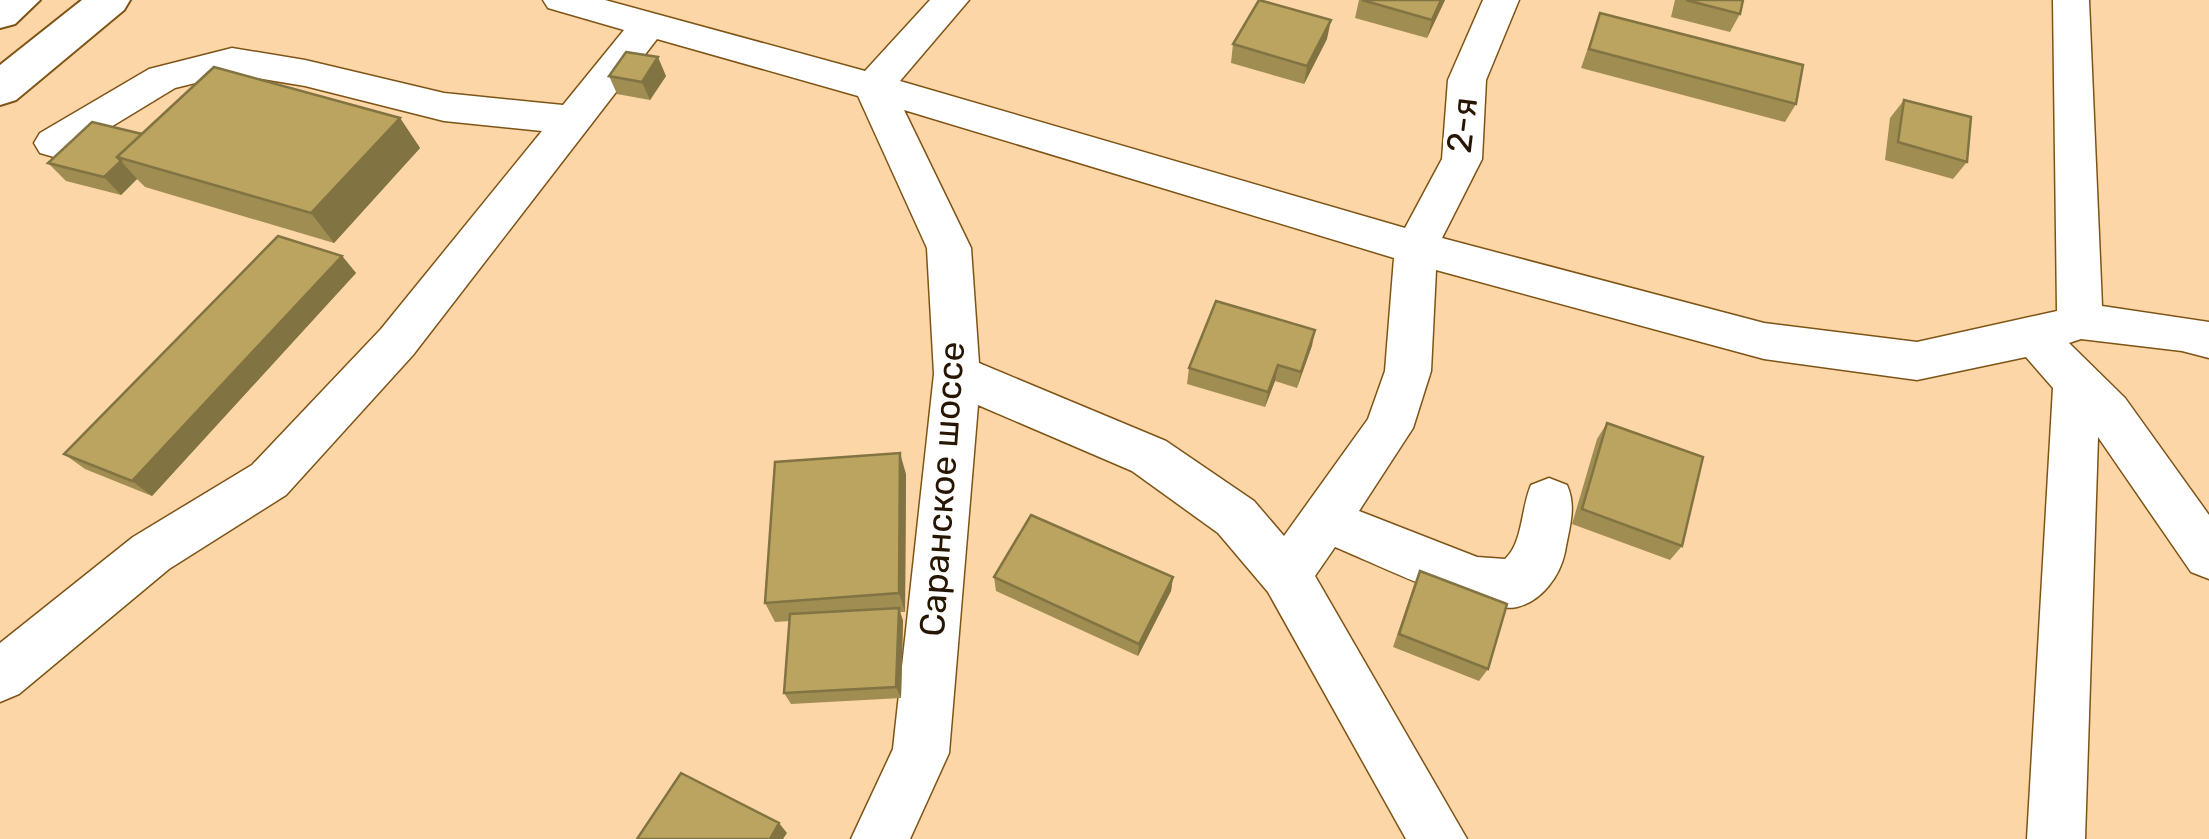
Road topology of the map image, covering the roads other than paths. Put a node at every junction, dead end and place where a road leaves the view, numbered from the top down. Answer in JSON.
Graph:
{"nodes":[{"id":1,"x":19,"y":0,"type":"edge"},
{"id":2,"x":109,"y":0,"type":"edge"},
{"id":3,"x":561,"y":0,"type":"edge"},
{"id":4,"x":951,"y":0,"type":"edge"},
{"id":5,"x":1501,"y":0,"type":"edge"},
{"id":6,"x":2071,"y":0,"type":"edge"},
{"id":7,"x":0,"y":14,"type":"edge"},
{"id":8,"x":649,"y":24,"type":"junction"},
{"id":9,"x":873,"y":87,"type":"junction"},
{"id":10,"x":0,"y":89,"type":"edge"},
{"id":11,"x":573,"y":120,"type":"junction"},
{"id":12,"x":54,"y":143,"type":"dead end"},
{"id":13,"x":1416,"y":248,"type":"junction"},
{"id":14,"x":2057,"y":329,"type":"junction"},
{"id":15,"x":2209,"y":340,"type":"edge"},
{"id":16,"x":957,"y":374,"type":"junction"},
{"id":17,"x":2077,"y":382,"type":"junction"},
{"id":18,"x":1549,"y":500,"type":"dead end"},
{"id":19,"x":1324,"y":520,"type":"junction"},
{"id":20,"x":2209,"y":556,"type":"edge"},
{"id":21,"x":1286,"y":574,"type":"junction"},
{"id":22,"x":0,"y":676,"type":"edge"},
{"id":23,"x":880,"y":839,"type":"edge"},
{"id":24,"x":1438,"y":839,"type":"edge"},
{"id":25,"x":2056,"y":839,"type":"edge"}],
"edges":[{"from":1,"to":7,"type":"highway"},
{"from":2,"to":10,"type":"highway"},
{"from":3,"to":8,"type":"street"},
{"from":4,"to":9,"type":"street"},
{"from":5,"to":13,"type":"street","name":"2-я"},
{"from":6,"to":14,"type":"street"},
{"from":8,"to":9,"type":"street"},
{"from":8,"to":11,"type":"street"},
{"from":9,"to":13,"type":"street"},
{"from":9,"to":16,"type":"street","name":"Саранское шоссе"},
{"from":11,"to":12,"type":"street"},
{"from":11,"to":22,"type":"street"},
{"from":13,"to":14,"type":"street"},
{"from":13,"to":19,"type":"street"},
{"from":14,"to":15,"type":"street"},
{"from":14,"to":17,"type":"street"},
{"from":16,"to":21,"type":"street"},
{"from":16,"to":23,"type":"street","name":"Саранское шоссе"},
{"from":17,"to":20,"type":"street"},
{"from":17,"to":25,"type":"street"},
{"from":18,"to":19,"type":"street"},
{"from":19,"to":21,"type":"street"},
{"from":21,"to":24,"type":"street"}]}
